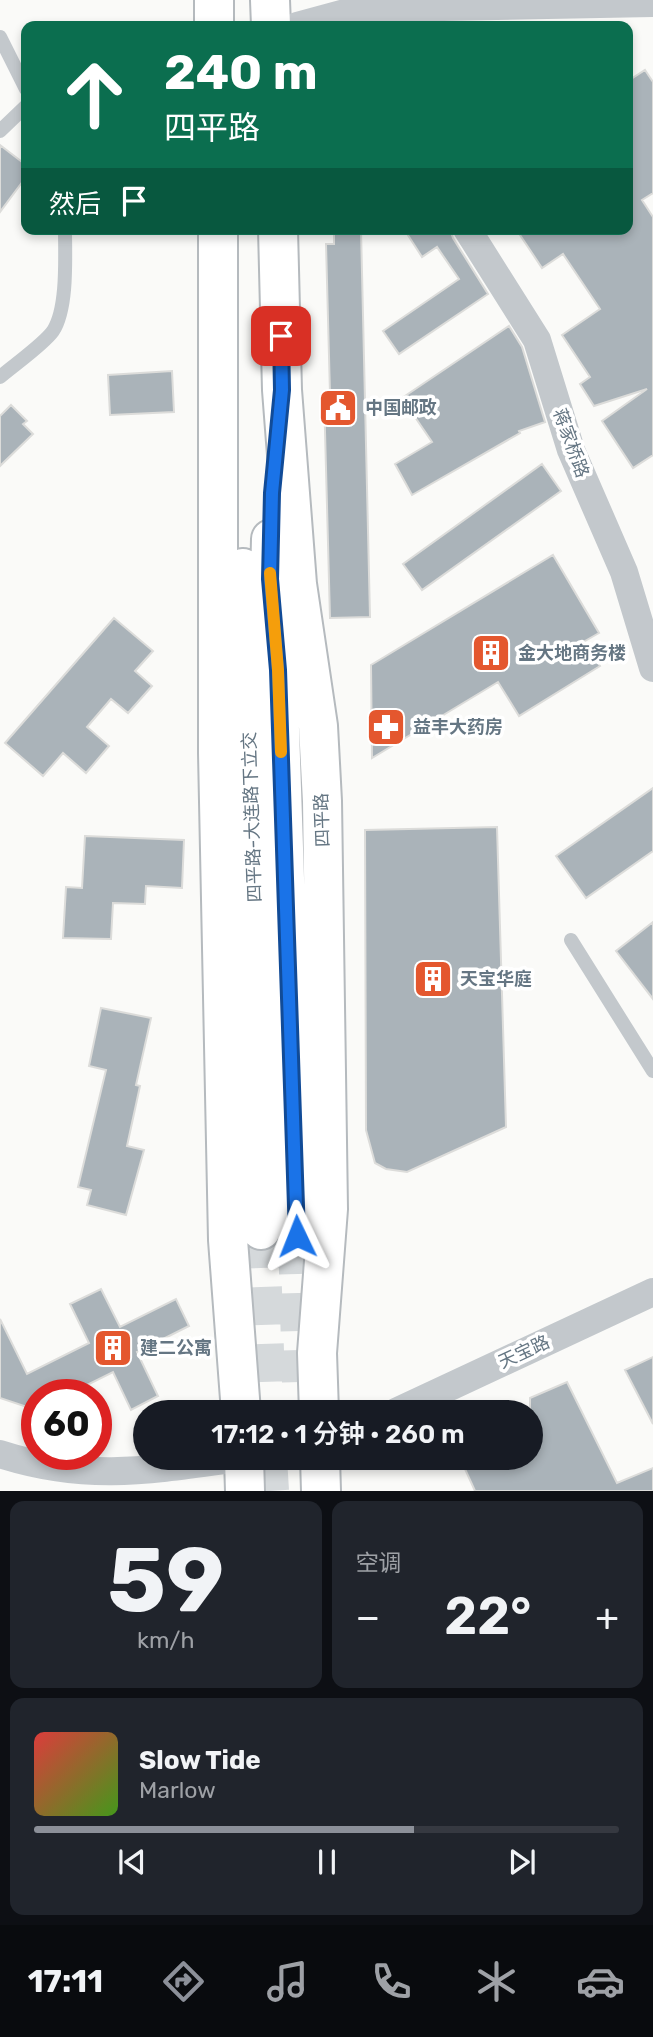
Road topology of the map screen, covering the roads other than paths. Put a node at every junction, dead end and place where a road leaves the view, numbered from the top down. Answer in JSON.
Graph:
{"nodes":[{"id":1,"x":214,"y":0,"type":"edge"},
{"id":2,"x":270,"y":0,"type":"edge"},
{"id":3,"x":653,"y":3,"type":"edge"},
{"id":4,"x":214,"y":21,"type":"edge"},
{"id":5,"x":271,"y":21,"type":"edge"},
{"id":6,"x":315,"y":21,"type":"edge"},
{"id":7,"x":0,"y":37,"type":"edge"},
{"id":8,"x":21,"y":79,"type":"edge"},
{"id":9,"x":21,"y":112,"type":"edge"},
{"id":10,"x":0,"y":131,"type":"edge"},
{"id":11,"x":65,"y":235,"type":"edge"},
{"id":12,"x":218,"y":235,"type":"edge"},
{"id":13,"x":278,"y":235,"type":"edge"},
{"id":14,"x":471,"y":235,"type":"edge"},
{"id":15,"x":0,"y":377,"type":"edge"},
{"id":16,"x":282,"y":390,"type":"junction"},
{"id":17,"x":218,"y":408,"type":"junction"},
{"id":18,"x":653,"y":668,"type":"edge"},
{"id":19,"x":571,"y":940,"type":"dead end"},
{"id":20,"x":653,"y":1071,"type":"edge"},
{"id":21,"x":653,"y":1292,"type":"edge"},
{"id":22,"x":240,"y":1400,"type":"edge"},
{"id":23,"x":319,"y":1400,"type":"edge"},
{"id":24,"x":422,"y":1400,"type":"edge"},
{"id":25,"x":0,"y":1454,"type":"edge"},
{"id":26,"x":152,"y":1470,"type":"edge"},
{"id":27,"x":243,"y":1470,"type":"edge"},
{"id":28,"x":320,"y":1470,"type":"edge"},
{"id":29,"x":245,"y":1491,"type":"edge"},
{"id":30,"x":321,"y":1491,"type":"edge"}],
"edges":[{"from":1,"to":4,"type":"main road"},
{"from":2,"to":5,"type":"main road"},
{"from":3,"to":6,"type":"street"},
{"from":7,"to":8,"type":"lane"},
{"from":9,"to":10,"type":"lane"},
{"from":11,"to":15,"type":"lane"},
{"from":12,"to":17,"type":"main road"},
{"from":13,"to":16,"type":"main road","name":"四平路"},
{"from":14,"to":18,"type":"street","name":"蒋家桥路"},
{"from":16,"to":17,"type":"main road","name":"四平路-大连路下立交"},
{"from":16,"to":23,"type":"main road","name":"四平路"},
{"from":17,"to":22,"type":"main road"},
{"from":19,"to":20,"type":"lane"},
{"from":21,"to":24,"type":"street","name":"天宝路"},
{"from":25,"to":26,"type":"street"},
{"from":27,"to":29,"type":"main road"},
{"from":28,"to":30,"type":"main road"}]}
